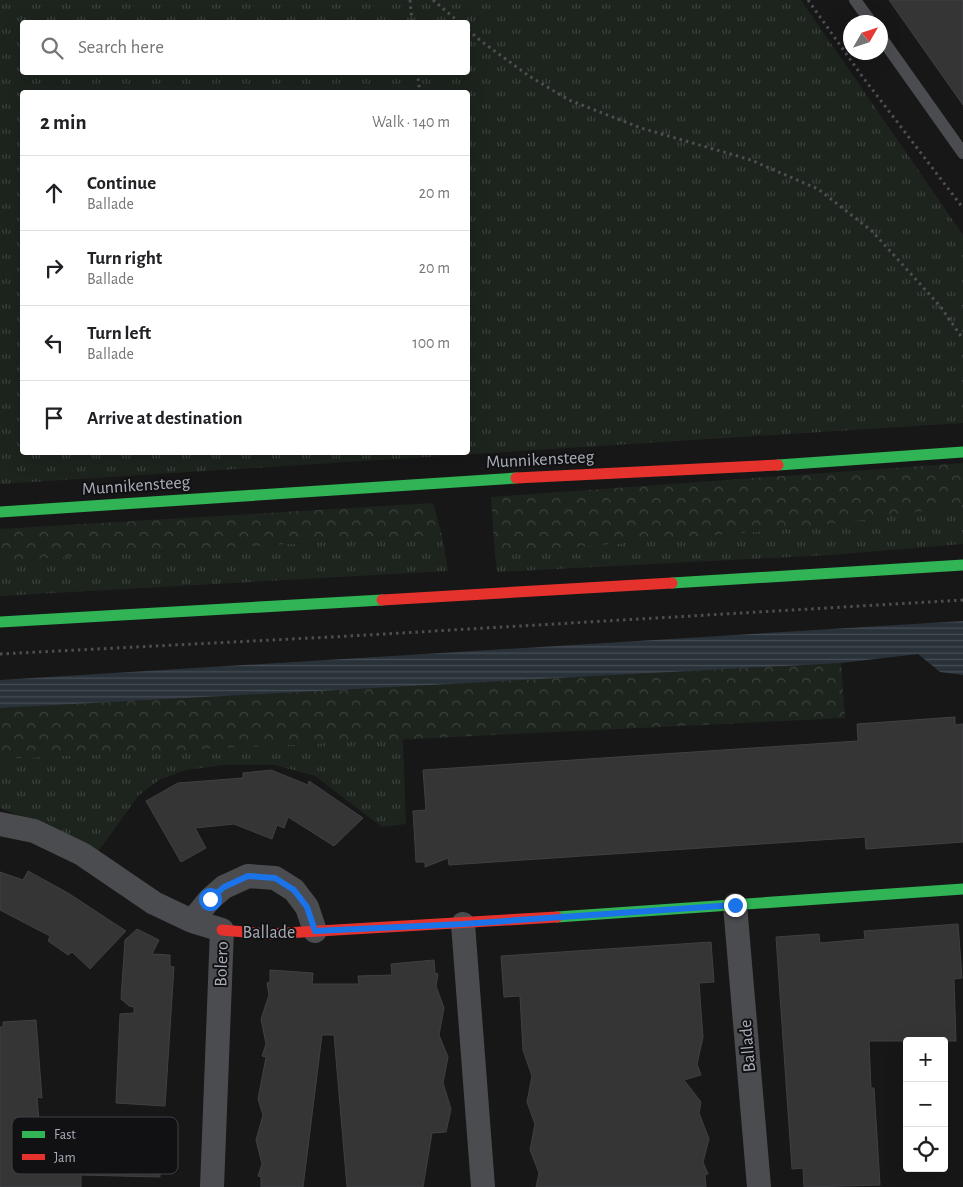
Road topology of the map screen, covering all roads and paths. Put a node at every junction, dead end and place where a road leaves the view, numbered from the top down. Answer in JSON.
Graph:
{"nodes":[{"id":1,"x":410,"y":0,"type":"edge"},
{"id":2,"x":434,"y":0,"type":"edge"},
{"id":3,"x":808,"y":0,"type":"edge"},
{"id":4,"x":855,"y":0,"type":"edge"},
{"id":5,"x":866,"y":15,"type":"edge"},
{"id":6,"x":412,"y":20,"type":"edge"},
{"id":7,"x":457,"y":20,"type":"edge"},
{"id":8,"x":470,"y":32,"type":"edge"},
{"id":9,"x":888,"y":47,"type":"edge"},
{"id":10,"x":417,"y":75,"type":"edge"},
{"id":11,"x":420,"y":90,"type":"edge"},
{"id":12,"x":963,"y":153,"type":"edge"},
{"id":13,"x":963,"y":208,"type":"edge"},
{"id":14,"x":963,"y":339,"type":"edge"},
{"id":15,"x":963,"y":452,"type":"edge"},
{"id":16,"x":0,"y":512,"type":"edge"},
{"id":17,"x":963,"y":565,"type":"edge"},
{"id":18,"x":963,"y":600,"type":"edge"},
{"id":19,"x":0,"y":622,"type":"edge"},
{"id":20,"x":0,"y":654,"type":"edge"},
{"id":21,"x":0,"y":824,"type":"edge"},
{"id":22,"x":963,"y":889,"type":"edge"},
{"id":23,"x":735,"y":905,"type":"junction"},
{"id":24,"x":192,"y":920,"type":"junction"},
{"id":25,"x":463,"y":924,"type":"junction"},
{"id":26,"x":222,"y":930,"type":"junction"},
{"id":27,"x":315,"y":931,"type":"junction"},
{"id":28,"x":212,"y":1187,"type":"edge"},
{"id":29,"x":482,"y":1187,"type":"edge"},
{"id":30,"x":759,"y":1187,"type":"edge"}],
"edges":[{"from":1,"to":6,"type":"path"},
{"from":2,"to":7,"type":"path"},
{"from":3,"to":13,"type":"path"},
{"from":4,"to":5,"type":"lane"},
{"from":8,"to":14,"type":"path"},
{"from":9,"to":12,"type":"lane"},
{"from":10,"to":11,"type":"path"},
{"from":15,"to":16,"type":"street","name":"Munnikensteeg"},
{"from":17,"to":19,"type":"street"},
{"from":18,"to":20,"type":"path"},
{"from":21,"to":24,"type":"street","name":"Bolero"},
{"from":22,"to":23,"type":"street","name":"Ballade"},
{"from":23,"to":25,"type":"street","name":"Ballade"},
{"from":23,"to":30,"type":"street","name":"Ballade"},
{"from":24,"to":26,"type":"street","name":"Bolero"},
{"from":24,"to":27,"type":"street","name":"Ballade"},
{"from":25,"to":27,"type":"street","name":"Ballade"},
{"from":25,"to":29,"type":"street"},
{"from":26,"to":27,"type":"street","name":"Ballade"},
{"from":26,"to":28,"type":"street","name":"Bolero"}]}
